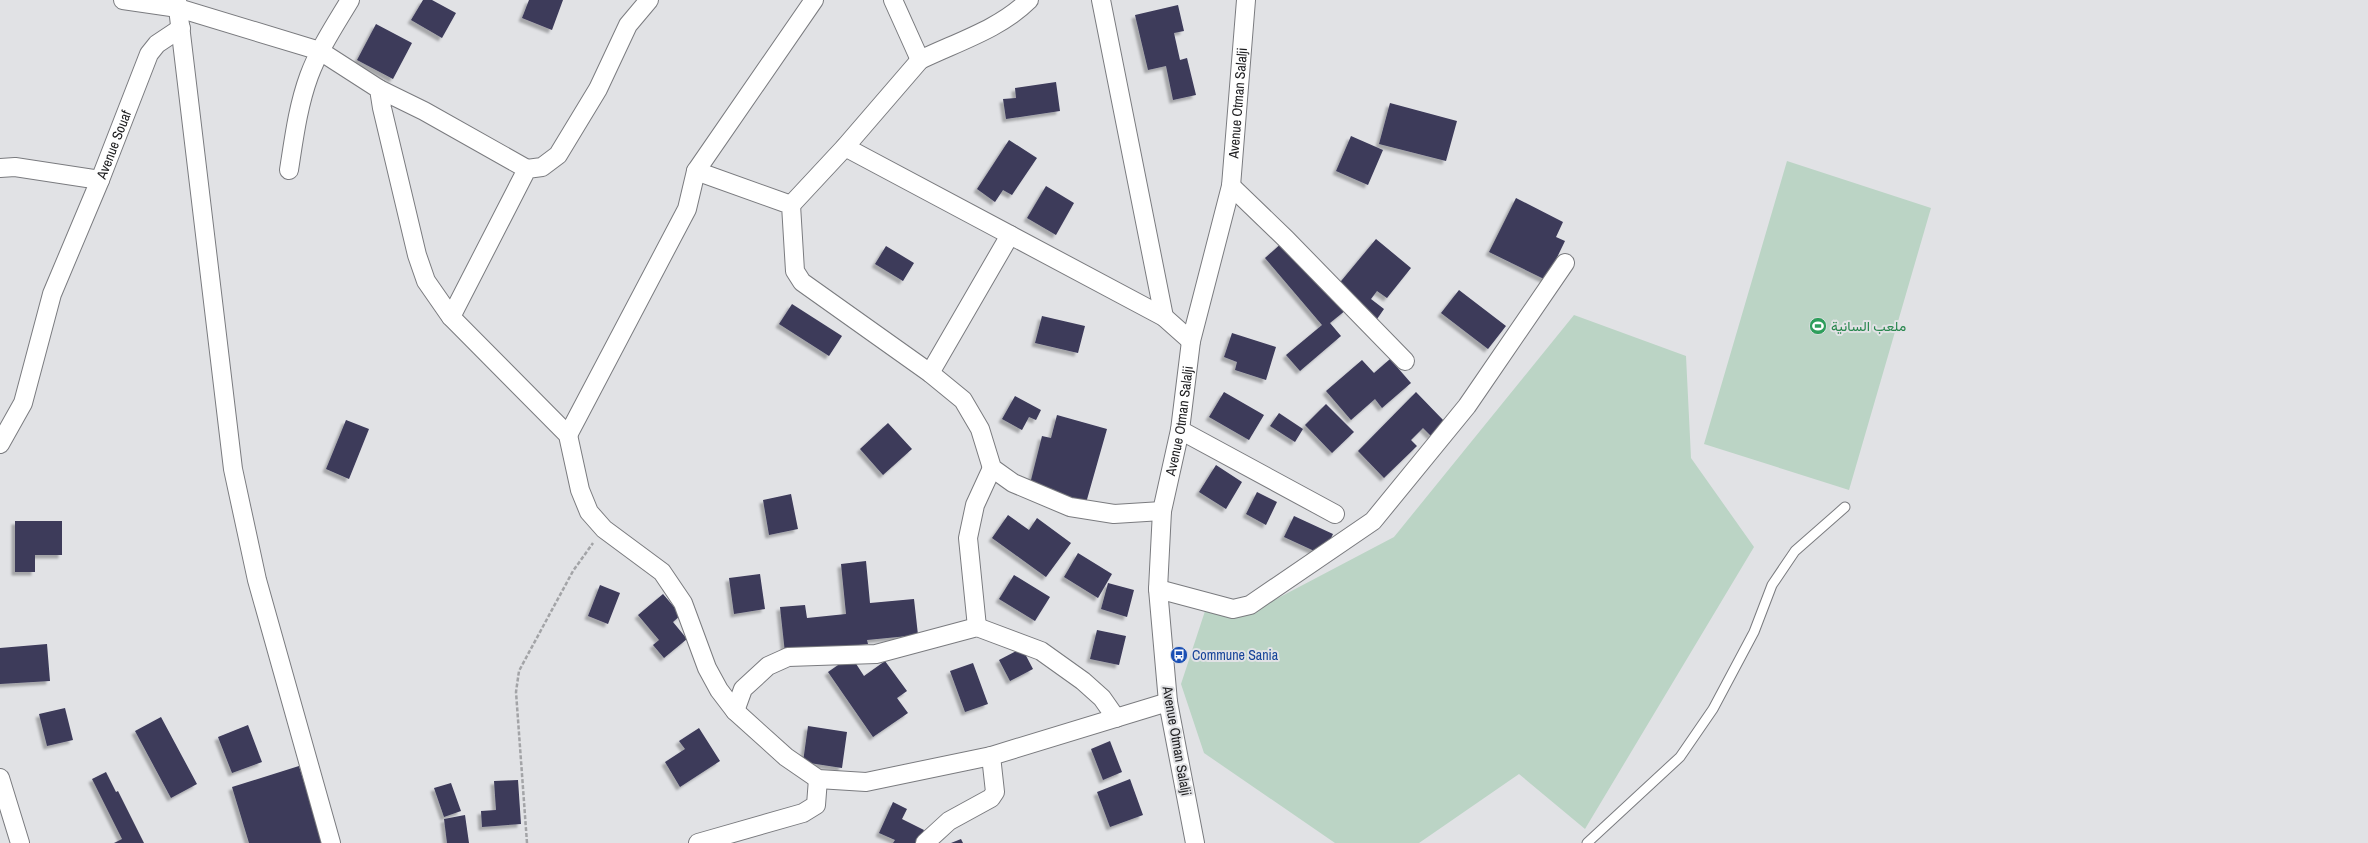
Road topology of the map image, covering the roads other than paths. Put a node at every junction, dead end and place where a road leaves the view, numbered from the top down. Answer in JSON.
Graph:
{"nodes":[{"id":1,"x":123,"y":0,"type":"edge"},
{"id":2,"x":350,"y":0,"type":"edge"},
{"id":3,"x":649,"y":0,"type":"edge"},
{"id":4,"x":814,"y":0,"type":"edge"},
{"id":5,"x":893,"y":0,"type":"edge"},
{"id":6,"x":1029,"y":0,"type":"edge"},
{"id":7,"x":1101,"y":0,"type":"edge"},
{"id":8,"x":1246,"y":0,"type":"edge"},
{"id":9,"x":178,"y":4,"type":"edge"},
{"id":10,"x":181,"y":28,"type":"junction"},
{"id":11,"x":320,"y":51,"type":"junction"},
{"id":12,"x":920,"y":60,"type":"junction"},
{"id":13,"x":379,"y":89,"type":"junction"},
{"id":14,"x":845,"y":147,"type":"junction"},
{"id":15,"x":0,"y":168,"type":"edge"},
{"id":16,"x":527,"y":169,"type":"junction"},
{"id":17,"x":289,"y":170,"type":"dead end"},
{"id":18,"x":696,"y":171,"type":"junction"},
{"id":19,"x":100,"y":180,"type":"junction"},
{"id":20,"x":1231,"y":186,"type":"junction"},
{"id":21,"x":791,"y":205,"type":"junction"},
{"id":22,"x":1010,"y":235,"type":"junction"},
{"id":23,"x":1565,"y":263,"type":"dead end"},
{"id":24,"x":451,"y":317,"type":"junction"},
{"id":25,"x":1164,"y":318,"type":"junction"},
{"id":26,"x":1191,"y":341,"type":"junction"},
{"id":27,"x":1405,"y":361,"type":"dead end"},
{"id":28,"x":930,"y":373,"type":"junction"},
{"id":29,"x":1180,"y":430,"type":"junction"},
{"id":30,"x":568,"y":435,"type":"junction"},
{"id":31,"x":0,"y":444,"type":"edge"},
{"id":32,"x":992,"y":468,"type":"junction"},
{"id":33,"x":1845,"y":507,"type":"dead end"},
{"id":34,"x":1162,"y":511,"type":"junction"},
{"id":35,"x":1335,"y":514,"type":"dead end"},
{"id":36,"x":1158,"y":589,"type":"junction"},
{"id":37,"x":977,"y":627,"type":"junction"},
{"id":38,"x":1168,"y":702,"type":"junction"},
{"id":39,"x":735,"y":711,"type":"junction"},
{"id":40,"x":1116,"y":718,"type":"junction"},
{"id":41,"x":991,"y":756,"type":"junction"},
{"id":42,"x":0,"y":778,"type":"edge"},
{"id":43,"x":818,"y":779,"type":"junction"},
{"id":44,"x":20,"y":843,"type":"edge"},
{"id":45,"x":331,"y":843,"type":"edge"},
{"id":46,"x":698,"y":843,"type":"edge"},
{"id":47,"x":925,"y":843,"type":"edge"},
{"id":48,"x":1195,"y":843,"type":"edge"},
{"id":49,"x":1587,"y":843,"type":"edge"}],
"edges":[{"from":1,"to":9,"type":"street"},
{"from":2,"to":11,"type":"street"},
{"from":3,"to":16,"type":"street"},
{"from":4,"to":18,"type":"street"},
{"from":5,"to":12,"type":"street"},
{"from":6,"to":12,"type":"street"},
{"from":7,"to":25,"type":"street"},
{"from":8,"to":20,"type":"street","name":"Avenue Otman Salalji"},
{"from":9,"to":10,"type":"street"},
{"from":9,"to":11,"type":"street"},
{"from":10,"to":19,"type":"street","name":"Avenue Souaf"},
{"from":10,"to":45,"type":"street"},
{"from":11,"to":13,"type":"street"},
{"from":11,"to":17,"type":"street"},
{"from":12,"to":14,"type":"street"},
{"from":13,"to":16,"type":"street"},
{"from":13,"to":24,"type":"street"},
{"from":14,"to":21,"type":"street"},
{"from":14,"to":22,"type":"street"},
{"from":15,"to":19,"type":"street","name":"Avenue Souaf"},
{"from":16,"to":24,"type":"street"},
{"from":18,"to":21,"type":"street"},
{"from":18,"to":30,"type":"street"},
{"from":19,"to":31,"type":"street"},
{"from":20,"to":26,"type":"street","name":"Avenue Otman Salalji"},
{"from":20,"to":27,"type":"street"},
{"from":21,"to":28,"type":"street"},
{"from":22,"to":25,"type":"street"},
{"from":22,"to":28,"type":"street"},
{"from":23,"to":36,"type":"street"},
{"from":24,"to":30,"type":"street"},
{"from":25,"to":26,"type":"street"},
{"from":26,"to":29,"type":"street","name":"Avenue Otman Salalji"},
{"from":28,"to":32,"type":"street"},
{"from":29,"to":34,"type":"street","name":"Avenue Otman Salalji"},
{"from":29,"to":35,"type":"street"},
{"from":30,"to":39,"type":"street"},
{"from":32,"to":34,"type":"street"},
{"from":32,"to":37,"type":"street"},
{"from":33,"to":49,"type":"lane"},
{"from":34,"to":36,"type":"street","name":"Avenue Otman Salalji"},
{"from":36,"to":38,"type":"street","name":"Avenue Otman Salalji"},
{"from":37,"to":39,"type":"street"},
{"from":37,"to":40,"type":"street"},
{"from":38,"to":40,"type":"street"},
{"from":38,"to":48,"type":"street","name":"Avenue Otman Salalji"},
{"from":39,"to":43,"type":"street"},
{"from":40,"to":41,"type":"street"},
{"from":41,"to":43,"type":"street"},
{"from":41,"to":47,"type":"street"},
{"from":42,"to":44,"type":"street"},
{"from":43,"to":46,"type":"street"}]}
